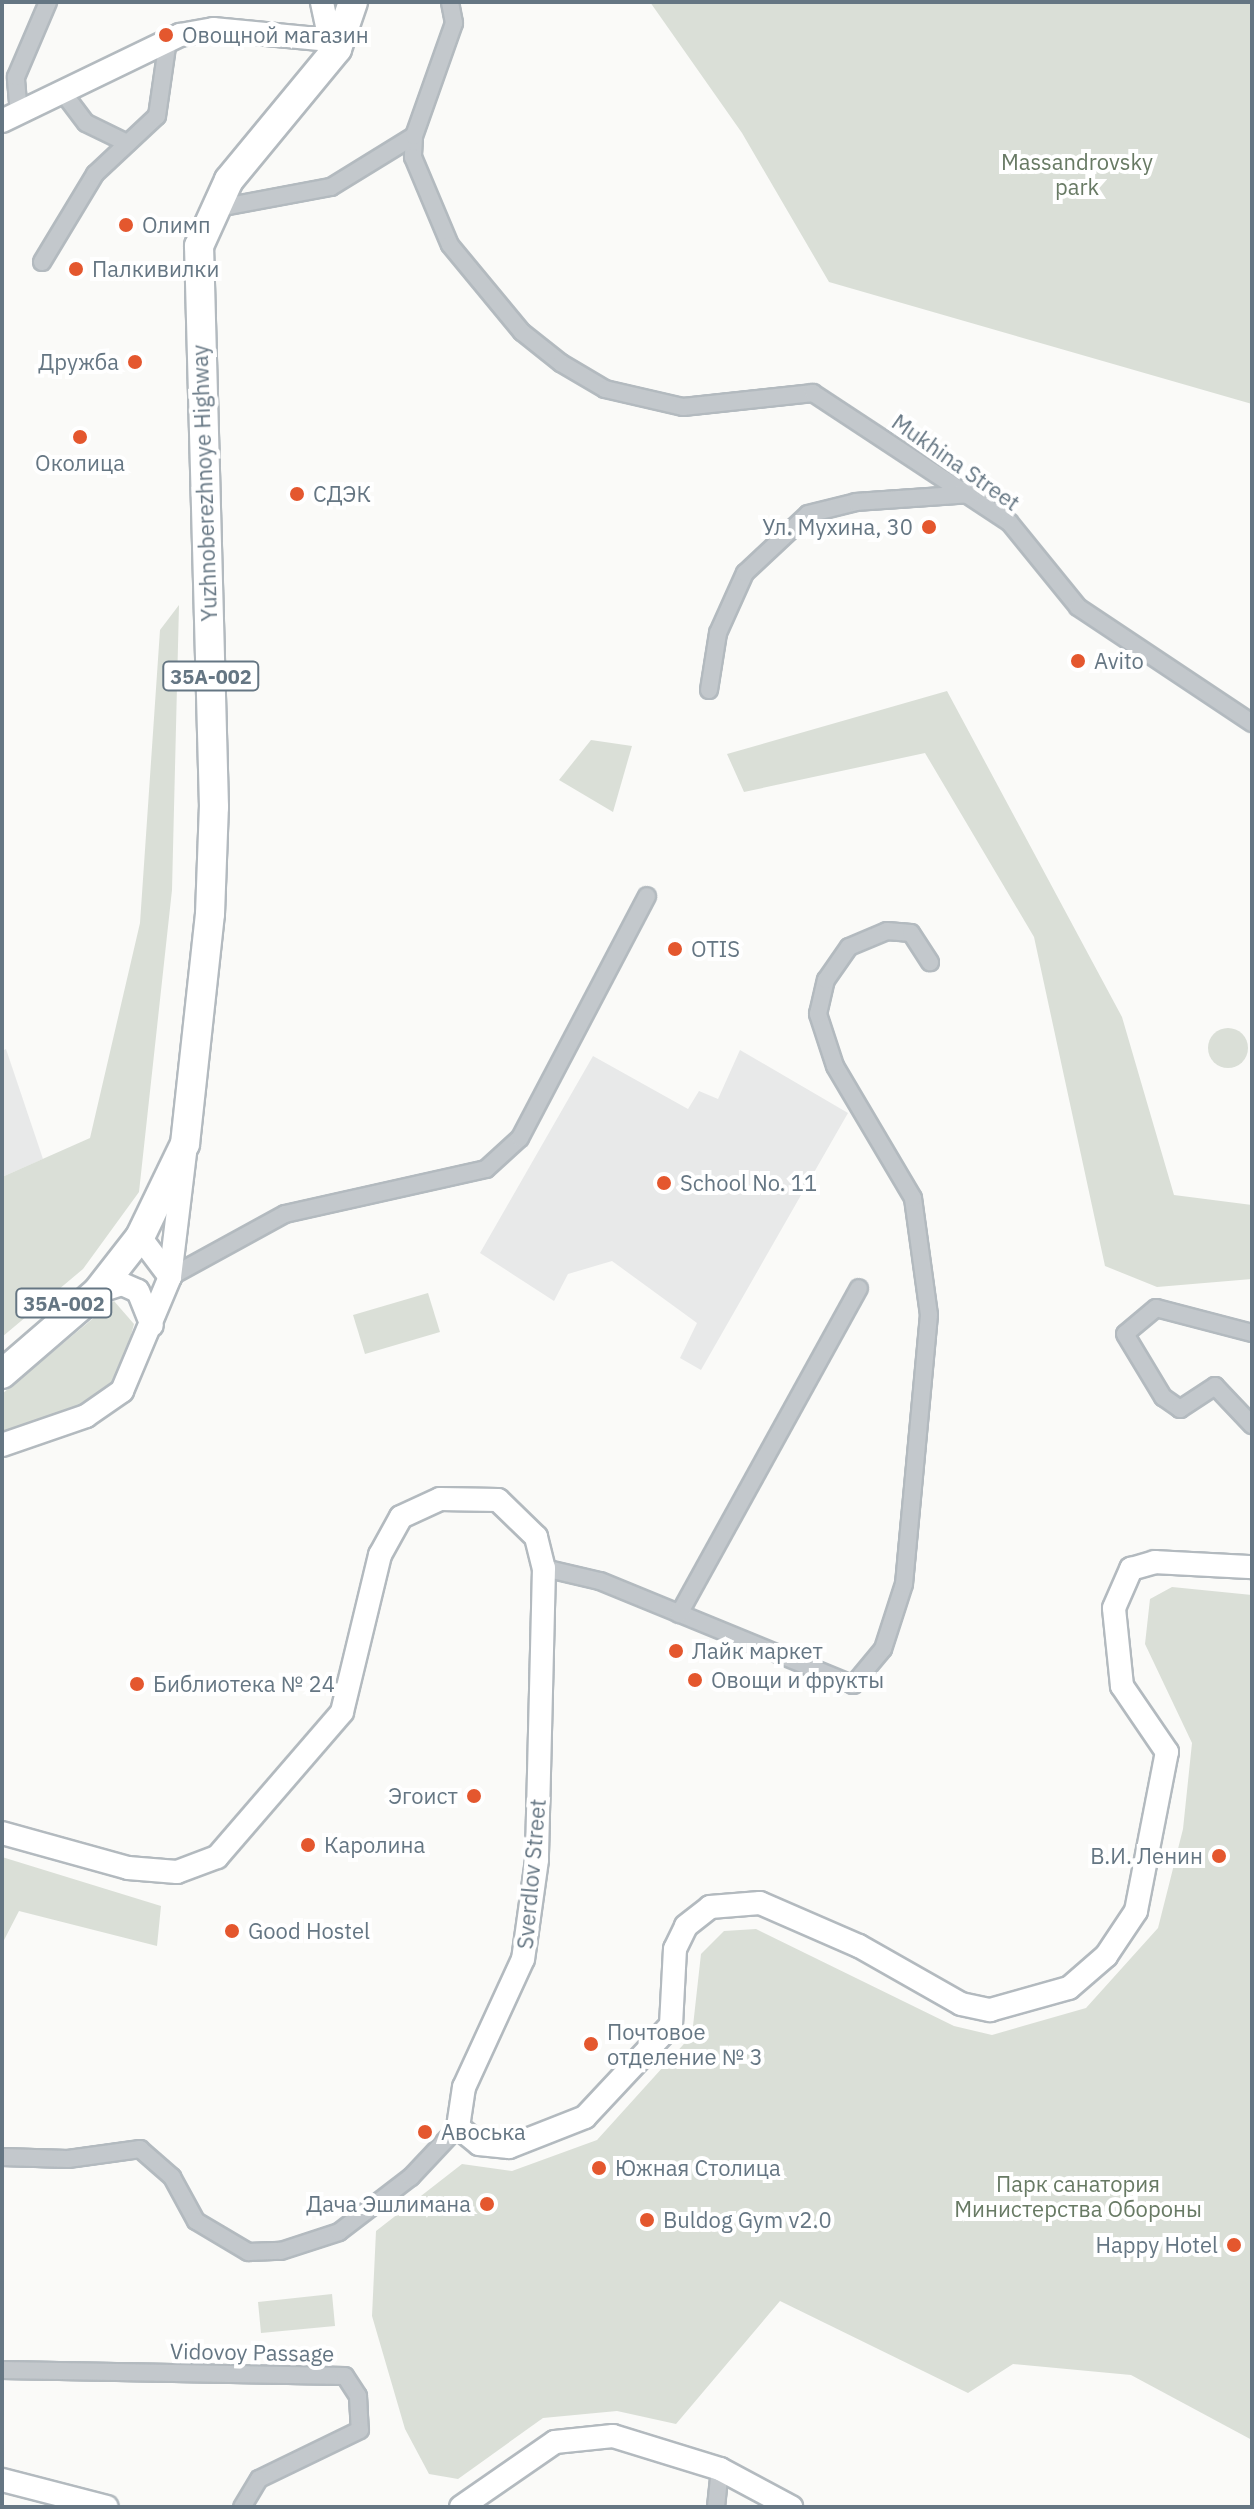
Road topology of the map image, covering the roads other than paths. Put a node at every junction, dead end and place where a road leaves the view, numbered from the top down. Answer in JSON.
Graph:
{"nodes":[{"id":1,"x":48,"y":2,"type":"edge"},
{"id":2,"x":322,"y":2,"type":"edge"},
{"id":3,"x":345,"y":2,"type":"edge"},
{"id":4,"x":353,"y":2,"type":"edge"},
{"id":5,"x":450,"y":2,"type":"edge"},
{"id":6,"x":168,"y":40,"type":"junction"},
{"id":7,"x":330,"y":40,"type":"junction"},
{"id":8,"x":64,"y":94,"type":"junction"},
{"id":9,"x":10,"y":117,"type":"edge"},
{"id":10,"x":414,"y":136,"type":"junction"},
{"id":11,"x":127,"y":143,"type":"junction"},
{"id":12,"x":213,"y":209,"type":"junction"},
{"id":13,"x":42,"y":262,"type":"dead end"},
{"id":14,"x":971,"y":494,"type":"junction"},
{"id":15,"x":709,"y":690,"type":"dead end"},
{"id":16,"x":1252,"y":723,"type":"edge"},
{"id":17,"x":647,"y":896,"type":"dead end"},
{"id":18,"x":930,"y":962,"type":"dead end"},
{"id":19,"x":185,"y":1144,"type":"junction"},
{"id":20,"x":136,"y":1230,"type":"junction"},
{"id":21,"x":170,"y":1277,"type":"junction"},
{"id":22,"x":859,"y":1288,"type":"dead end"},
{"id":23,"x":97,"y":1292,"type":"junction"},
{"id":24,"x":152,"y":1325,"type":"junction"},
{"id":25,"x":1252,"y":1333,"type":"edge"},
{"id":26,"x":2,"y":1349,"type":"edge"},
{"id":27,"x":2,"y":1374,"type":"edge"},
{"id":28,"x":1252,"y":1425,"type":"edge"},
{"id":29,"x":2,"y":1445,"type":"edge"},
{"id":30,"x":1252,"y":1567,"type":"edge"},
{"id":31,"x":544,"y":1568,"type":"junction"},
{"id":32,"x":679,"y":1614,"type":"junction"},
{"id":33,"x":2,"y":1833,"type":"edge"},
{"id":34,"x":458,"y":2127,"type":"junction"},
{"id":35,"x":2,"y":2157,"type":"edge"},
{"id":36,"x":2,"y":2370,"type":"edge"},
{"id":37,"x":720,"y":2469,"type":"junction"},
{"id":38,"x":2,"y":2480,"type":"edge"},
{"id":39,"x":107,"y":2507,"type":"edge"},
{"id":40,"x":242,"y":2507,"type":"edge"},
{"id":41,"x":461,"y":2507,"type":"edge"},
{"id":42,"x":716,"y":2507,"type":"edge"},
{"id":43,"x":791,"y":2507,"type":"edge"}],
"edges":[{"from":1,"to":9,"type":"street"},
{"from":2,"to":7,"type":"main road"},
{"from":3,"to":7,"type":"highway","name":"Yuzhnoberezhnoye Highway","number":"35А-002"},
{"from":4,"to":12,"type":"highway","name":"Yuzhnoberezhnoye Highway","number":"35А-002"},
{"from":5,"to":10,"type":"street"},
{"from":6,"to":7,"type":"main road"},
{"from":6,"to":8,"type":"main road"},
{"from":6,"to":11,"type":"street"},
{"from":7,"to":20,"type":"highway","name":"Yuzhnoberezhnoye Highway","number":"35А-002"},
{"from":8,"to":9,"type":"main road"},
{"from":8,"to":11,"type":"street"},
{"from":10,"to":12,"type":"street"},
{"from":10,"to":14,"type":"street","name":"Mukhina Street"},
{"from":11,"to":13,"type":"street"},
{"from":12,"to":19,"type":"highway","name":"Yuzhnoberezhnoye Highway","number":"35А-002"},
{"from":14,"to":15,"type":"street"},
{"from":14,"to":16,"type":"street","name":"Mukhina Street"},
{"from":17,"to":21,"type":"street"},
{"from":18,"to":32,"type":"street"},
{"from":19,"to":20,"type":"highway","name":"Yuzhnoberezhnoye Highway","number":"35А-002"},
{"from":19,"to":21,"type":"main road"},
{"from":20,"to":21,"type":"main road"},
{"from":20,"to":23,"type":"highway","name":"Yuzhnoberezhnoye Highway","number":"35А-002"},
{"from":20,"to":26,"type":"highway","name":"Yuzhnoberezhnoye Highway","number":"35А-002"},
{"from":21,"to":24,"type":"main road"},
{"from":22,"to":32,"type":"street"},
{"from":23,"to":24,"type":"main road"},
{"from":23,"to":27,"type":"highway","name":"Yuzhnoberezhnoye Highway","number":"35А-002"},
{"from":24,"to":29,"type":"main road"},
{"from":25,"to":28,"type":"street"},
{"from":30,"to":34,"type":"main road"},
{"from":31,"to":32,"type":"street"},
{"from":31,"to":33,"type":"main road","name":"Sverdlov Street"},
{"from":31,"to":34,"type":"main road","name":"Sverdlov Street"},
{"from":34,"to":35,"type":"street"},
{"from":36,"to":40,"type":"street","name":"Vidovoy Passage"},
{"from":37,"to":41,"type":"main road"},
{"from":37,"to":42,"type":"street"},
{"from":37,"to":43,"type":"main road"},
{"from":38,"to":39,"type":"main road"}]}
